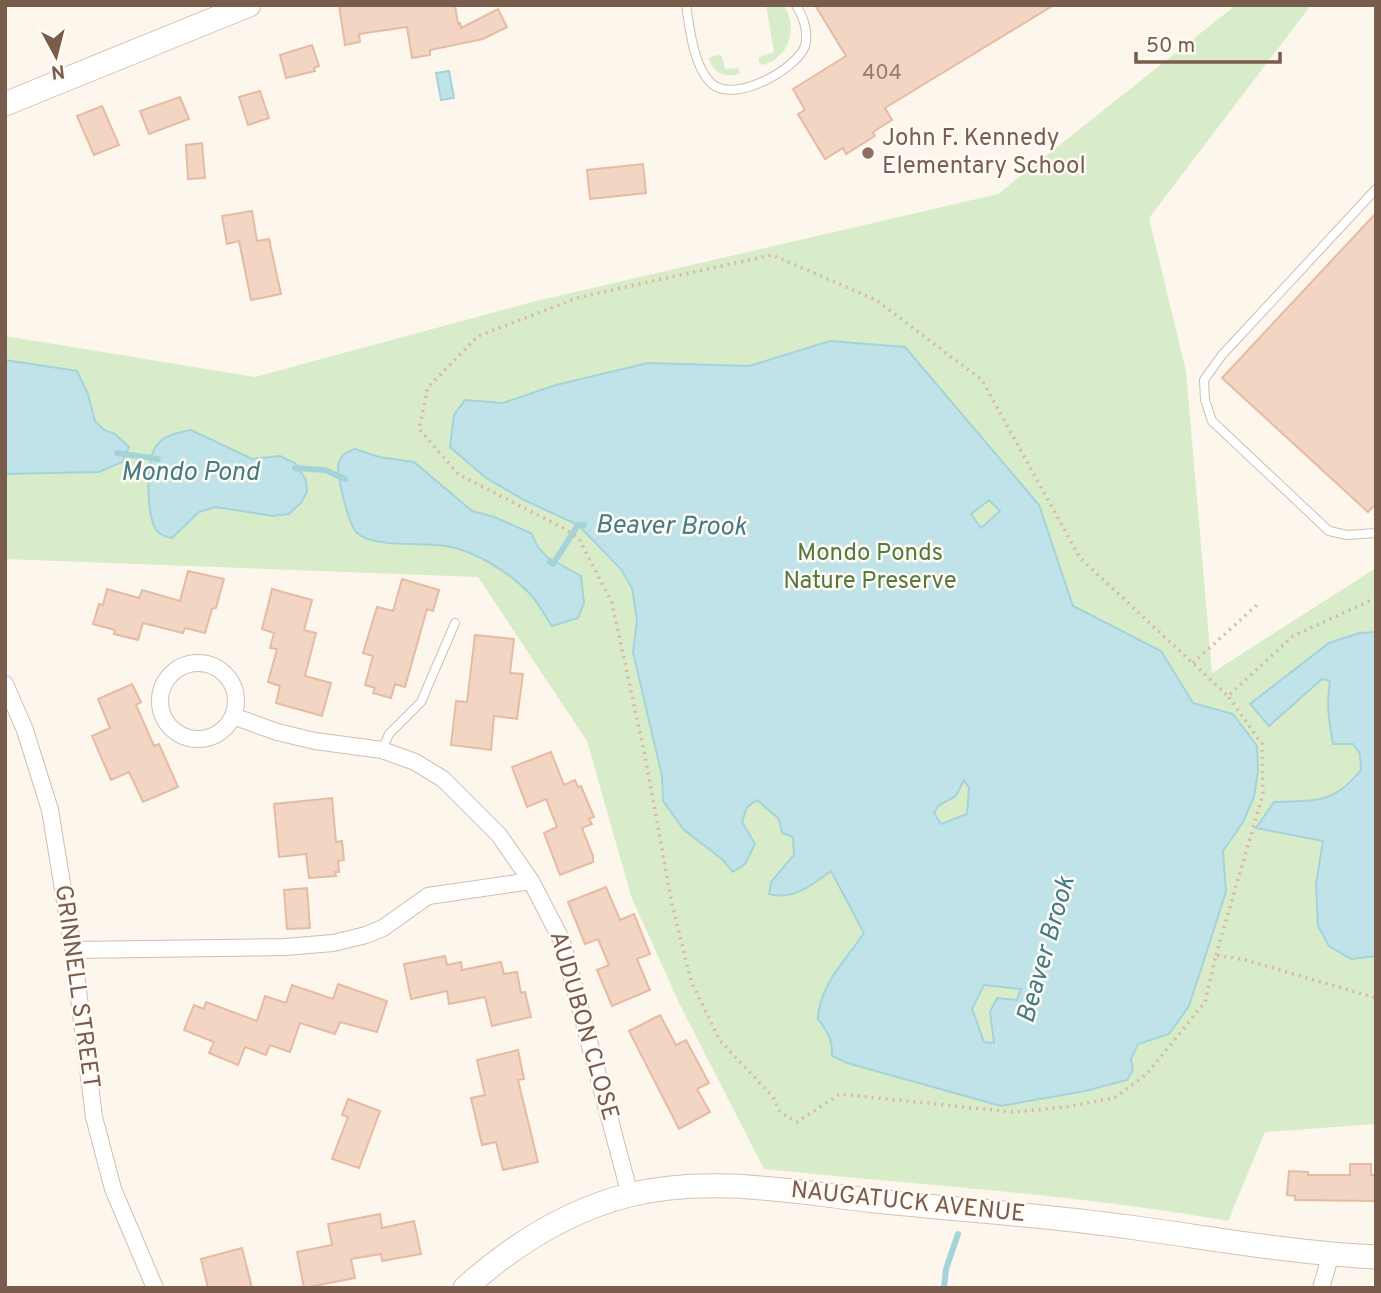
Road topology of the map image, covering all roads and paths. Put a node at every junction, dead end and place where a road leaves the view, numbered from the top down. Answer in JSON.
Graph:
{"nodes":[{"id":1,"x":249,"y":5,"type":"edge"},
{"id":2,"x":686,"y":5,"type":"edge"},
{"id":3,"x":796,"y":5,"type":"edge"},
{"id":4,"x":5,"y":104,"type":"edge"},
{"id":5,"x":1376,"y":189,"type":"edge"},
{"id":6,"x":1376,"y":533,"type":"edge"},
{"id":7,"x":1376,"y":598,"type":"edge"},
{"id":8,"x":1258,"y":604,"type":"dead end"},
{"id":9,"x":455,"y":622,"type":"dead end"},
{"id":10,"x":1193,"y":663,"type":"junction"},
{"id":11,"x":5,"y":684,"type":"edge"},
{"id":12,"x":1228,"y":696,"type":"junction"},
{"id":13,"x":233,"y":716,"type":"junction"},
{"id":14,"x":382,"y":750,"type":"junction"},
{"id":15,"x":531,"y":881,"type":"junction"},
{"id":16,"x":72,"y":950,"type":"junction"},
{"id":17,"x":1216,"y":955,"type":"junction"},
{"id":18,"x":1376,"y":998,"type":"edge"},
{"id":19,"x":630,"y":1195,"type":"junction"},
{"id":20,"x":1331,"y":1254,"type":"junction"},
{"id":21,"x":1376,"y":1257,"type":"edge"},
{"id":22,"x":155,"y":1288,"type":"edge"},
{"id":23,"x":465,"y":1288,"type":"edge"},
{"id":24,"x":1321,"y":1288,"type":"edge"}],
"edges":[{"from":1,"to":4,"type":"main road"},
{"from":2,"to":3,"type":"lane"},
{"from":5,"to":6,"type":"lane"},
{"from":7,"to":12,"type":"path"},
{"from":8,"to":10,"type":"path"},
{"from":9,"to":14,"type":"lane"},
{"from":10,"to":12,"type":"path"},
{"from":10,"to":17,"type":"path"},
{"from":11,"to":16,"type":"street","name":"GRINNELL STREET"},
{"from":12,"to":17,"type":"path"},
{"from":13,"to":13,"type":"street"},
{"from":13,"to":14,"type":"street","name":"AUDUBON CLOSE"},
{"from":14,"to":15,"type":"street","name":"AUDUBON CLOSE"},
{"from":15,"to":16,"type":"street"},
{"from":15,"to":19,"type":"street","name":"AUDUBON CLOSE"},
{"from":16,"to":22,"type":"street","name":"GRINNELL STREET"},
{"from":17,"to":18,"type":"path"},
{"from":19,"to":20,"type":"main road","name":"NAUGATUCK AVENUE"},
{"from":19,"to":23,"type":"main road","name":"NAUGATUCK AVENUE"},
{"from":20,"to":21,"type":"main road","name":"NAUGATUCK AVENUE"},
{"from":20,"to":24,"type":"street"}]}
